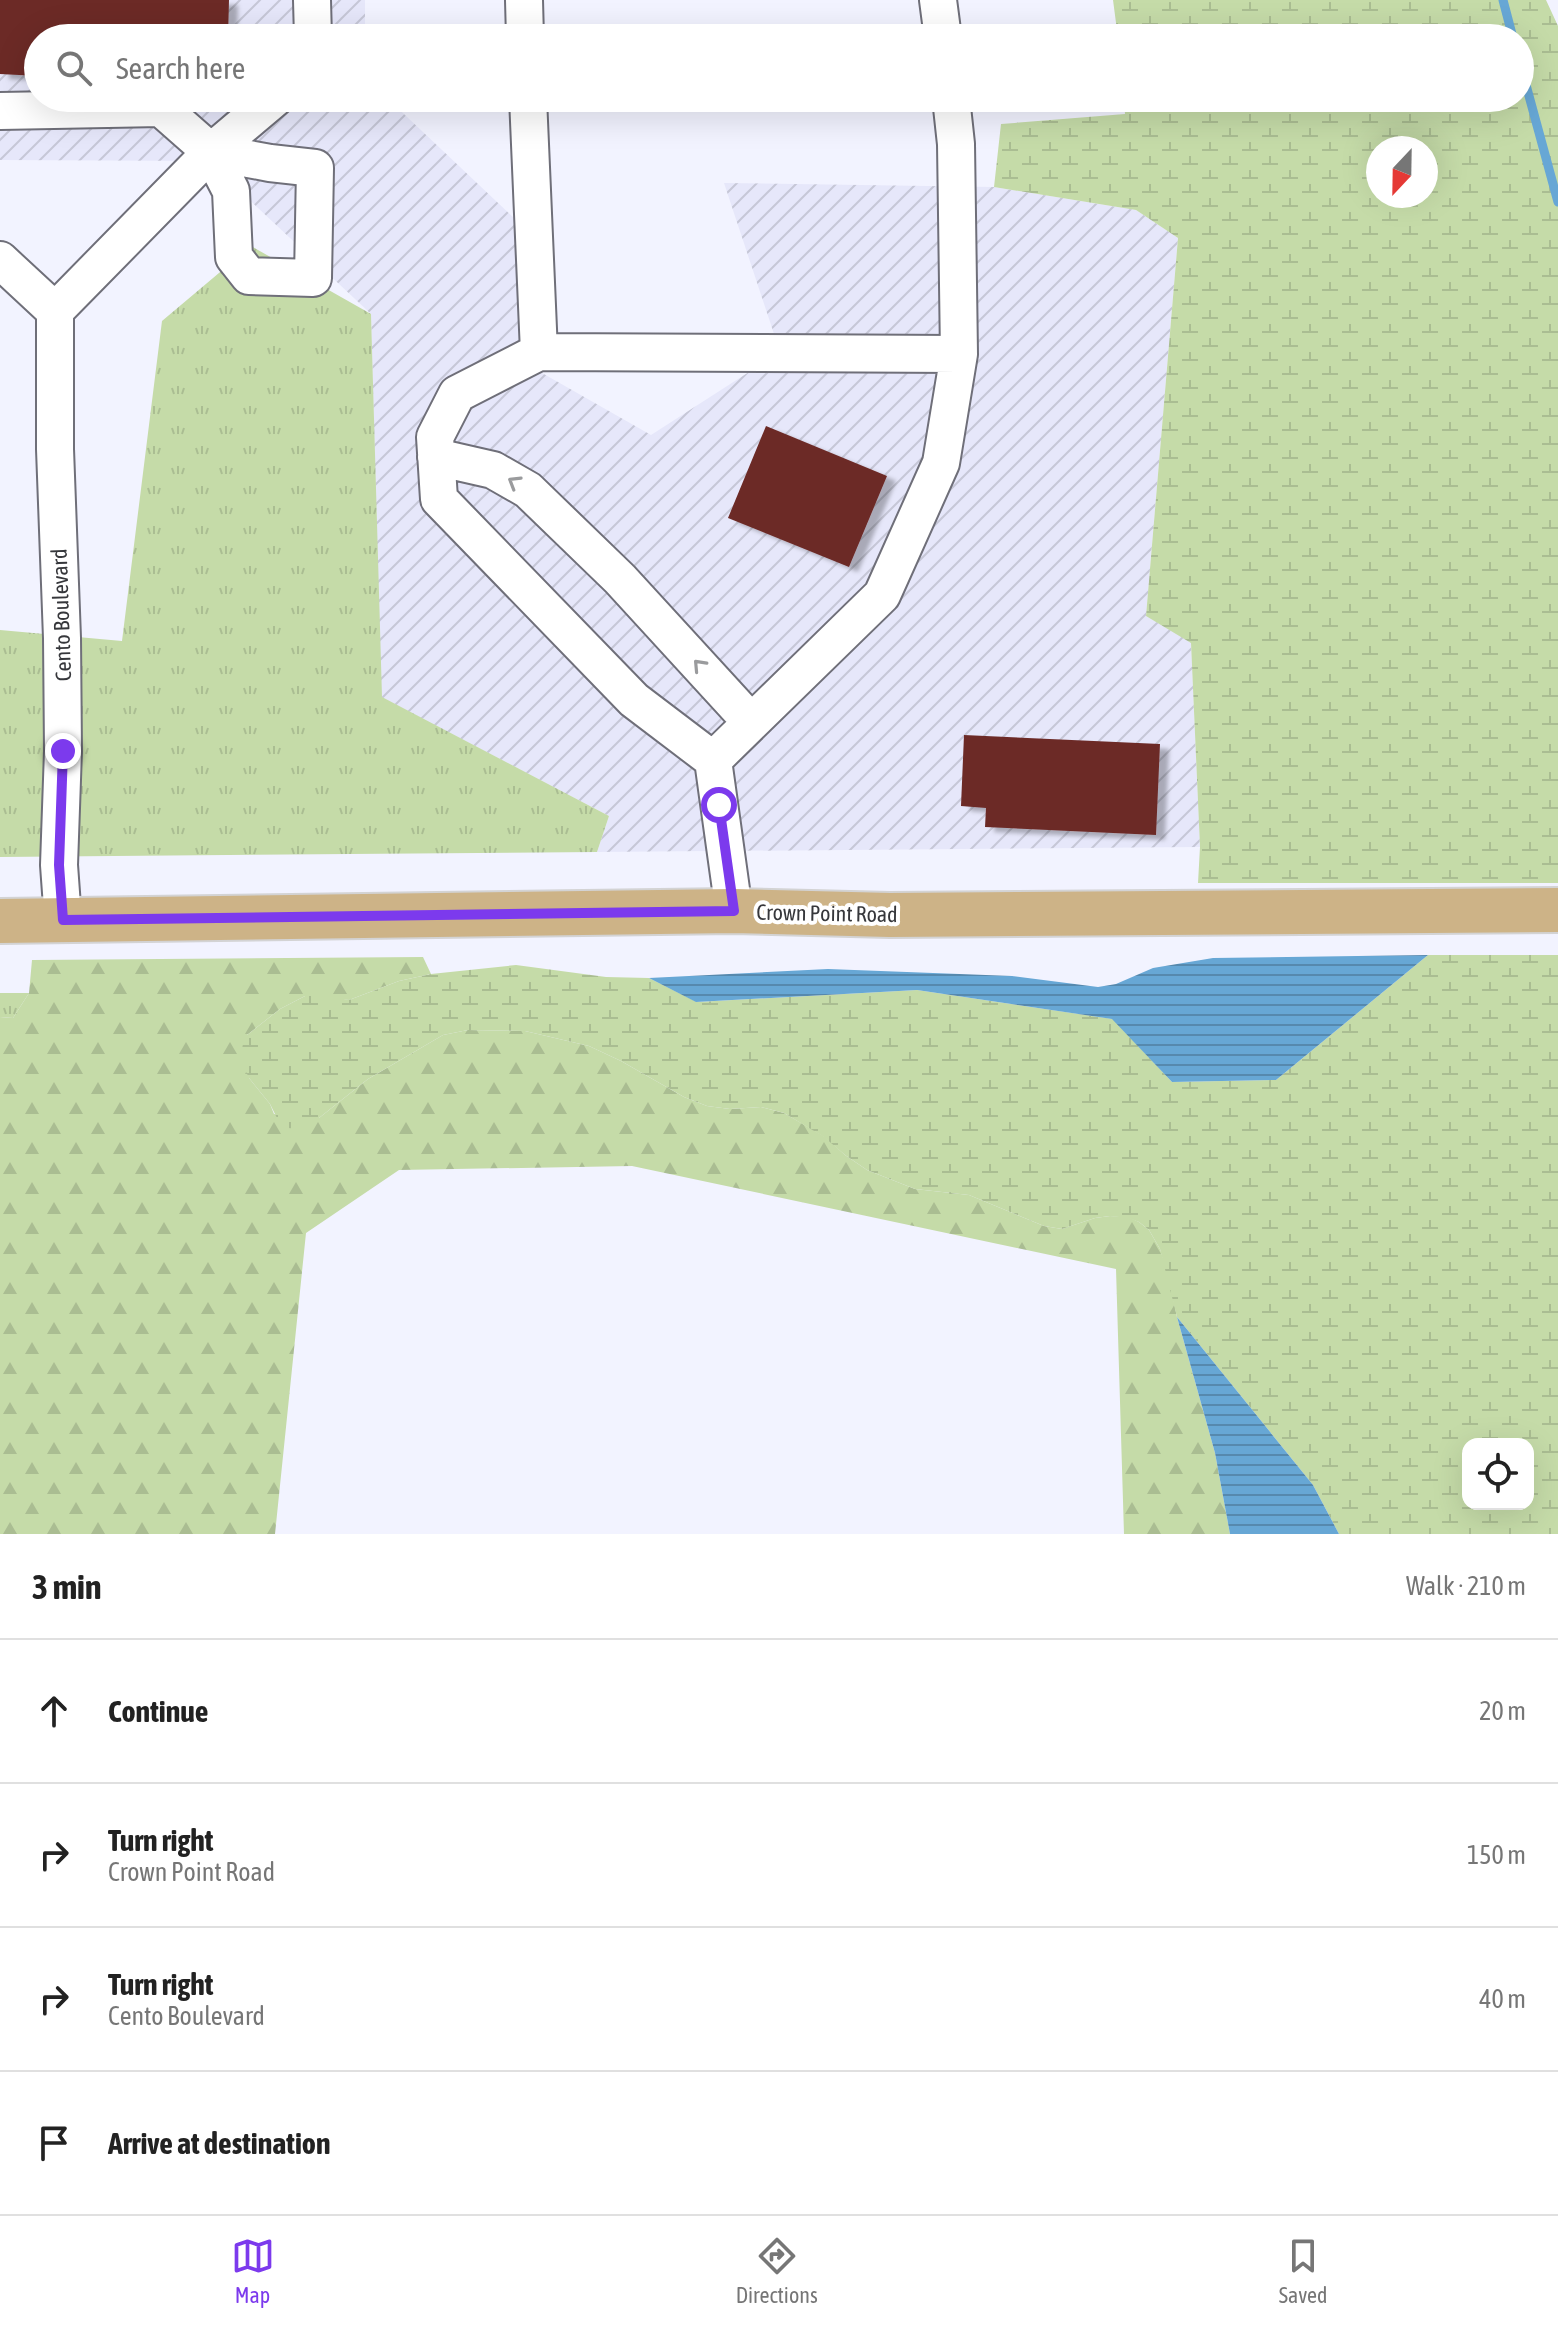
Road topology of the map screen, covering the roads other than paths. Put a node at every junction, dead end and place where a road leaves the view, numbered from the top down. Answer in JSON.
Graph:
{"nodes":[{"id":1,"x":312,"y":0,"type":"edge"},
{"id":2,"x":524,"y":0,"type":"edge"},
{"id":3,"x":938,"y":0,"type":"edge"},
{"id":4,"x":313,"y":24,"type":"edge"},
{"id":5,"x":525,"y":24,"type":"edge"},
{"id":6,"x":941,"y":24,"type":"edge"},
{"id":7,"x":0,"y":111,"type":"edge"},
{"id":8,"x":24,"y":111,"type":"edge"},
{"id":9,"x":166,"y":112,"type":"edge"},
{"id":10,"x":258,"y":112,"type":"edge"},
{"id":11,"x":529,"y":112,"type":"edge"},
{"id":12,"x":953,"y":112,"type":"edge"},
{"id":13,"x":211,"y":152,"type":"junction"},
{"id":14,"x":0,"y":260,"type":"edge"},
{"id":15,"x":55,"y":311,"type":"junction"},
{"id":16,"x":539,"y":352,"type":"junction"},
{"id":17,"x":959,"y":354,"type":"junction"},
{"id":18,"x":436,"y":457,"type":"junction"},
{"id":19,"x":751,"y":722,"type":"junction"},
{"id":20,"x":713,"y":760,"type":"junction"},
{"id":21,"x":1558,"y":910,"type":"edge"},
{"id":22,"x":734,"y":911,"type":"junction"},
{"id":23,"x":63,"y":920,"type":"junction"},
{"id":24,"x":0,"y":921,"type":"edge"}],
"edges":[{"from":1,"to":4,"type":"street"},
{"from":2,"to":5,"type":"street"},
{"from":3,"to":6,"type":"street"},
{"from":7,"to":8,"type":"street"},
{"from":9,"to":13,"type":"street"},
{"from":10,"to":13,"type":"street"},
{"from":11,"to":16,"type":"street"},
{"from":12,"to":17,"type":"street"},
{"from":13,"to":15,"type":"street"},
{"from":14,"to":15,"type":"street"},
{"from":15,"to":23,"type":"street","name":"Cento Boulevard"},
{"from":16,"to":17,"type":"street"},
{"from":16,"to":18,"type":"street"},
{"from":17,"to":19,"type":"street"},
{"from":19,"to":18,"type":"street","one_way":true},
{"from":18,"to":20,"type":"street"},
{"from":19,"to":20,"type":"street"},
{"from":20,"to":22,"type":"street"},
{"from":21,"to":22,"type":"main road","name":"Crown Point Road"},
{"from":22,"to":23,"type":"main road","name":"Crown Point Road"},
{"from":23,"to":24,"type":"main road","name":"Crown Point Road"}]}
